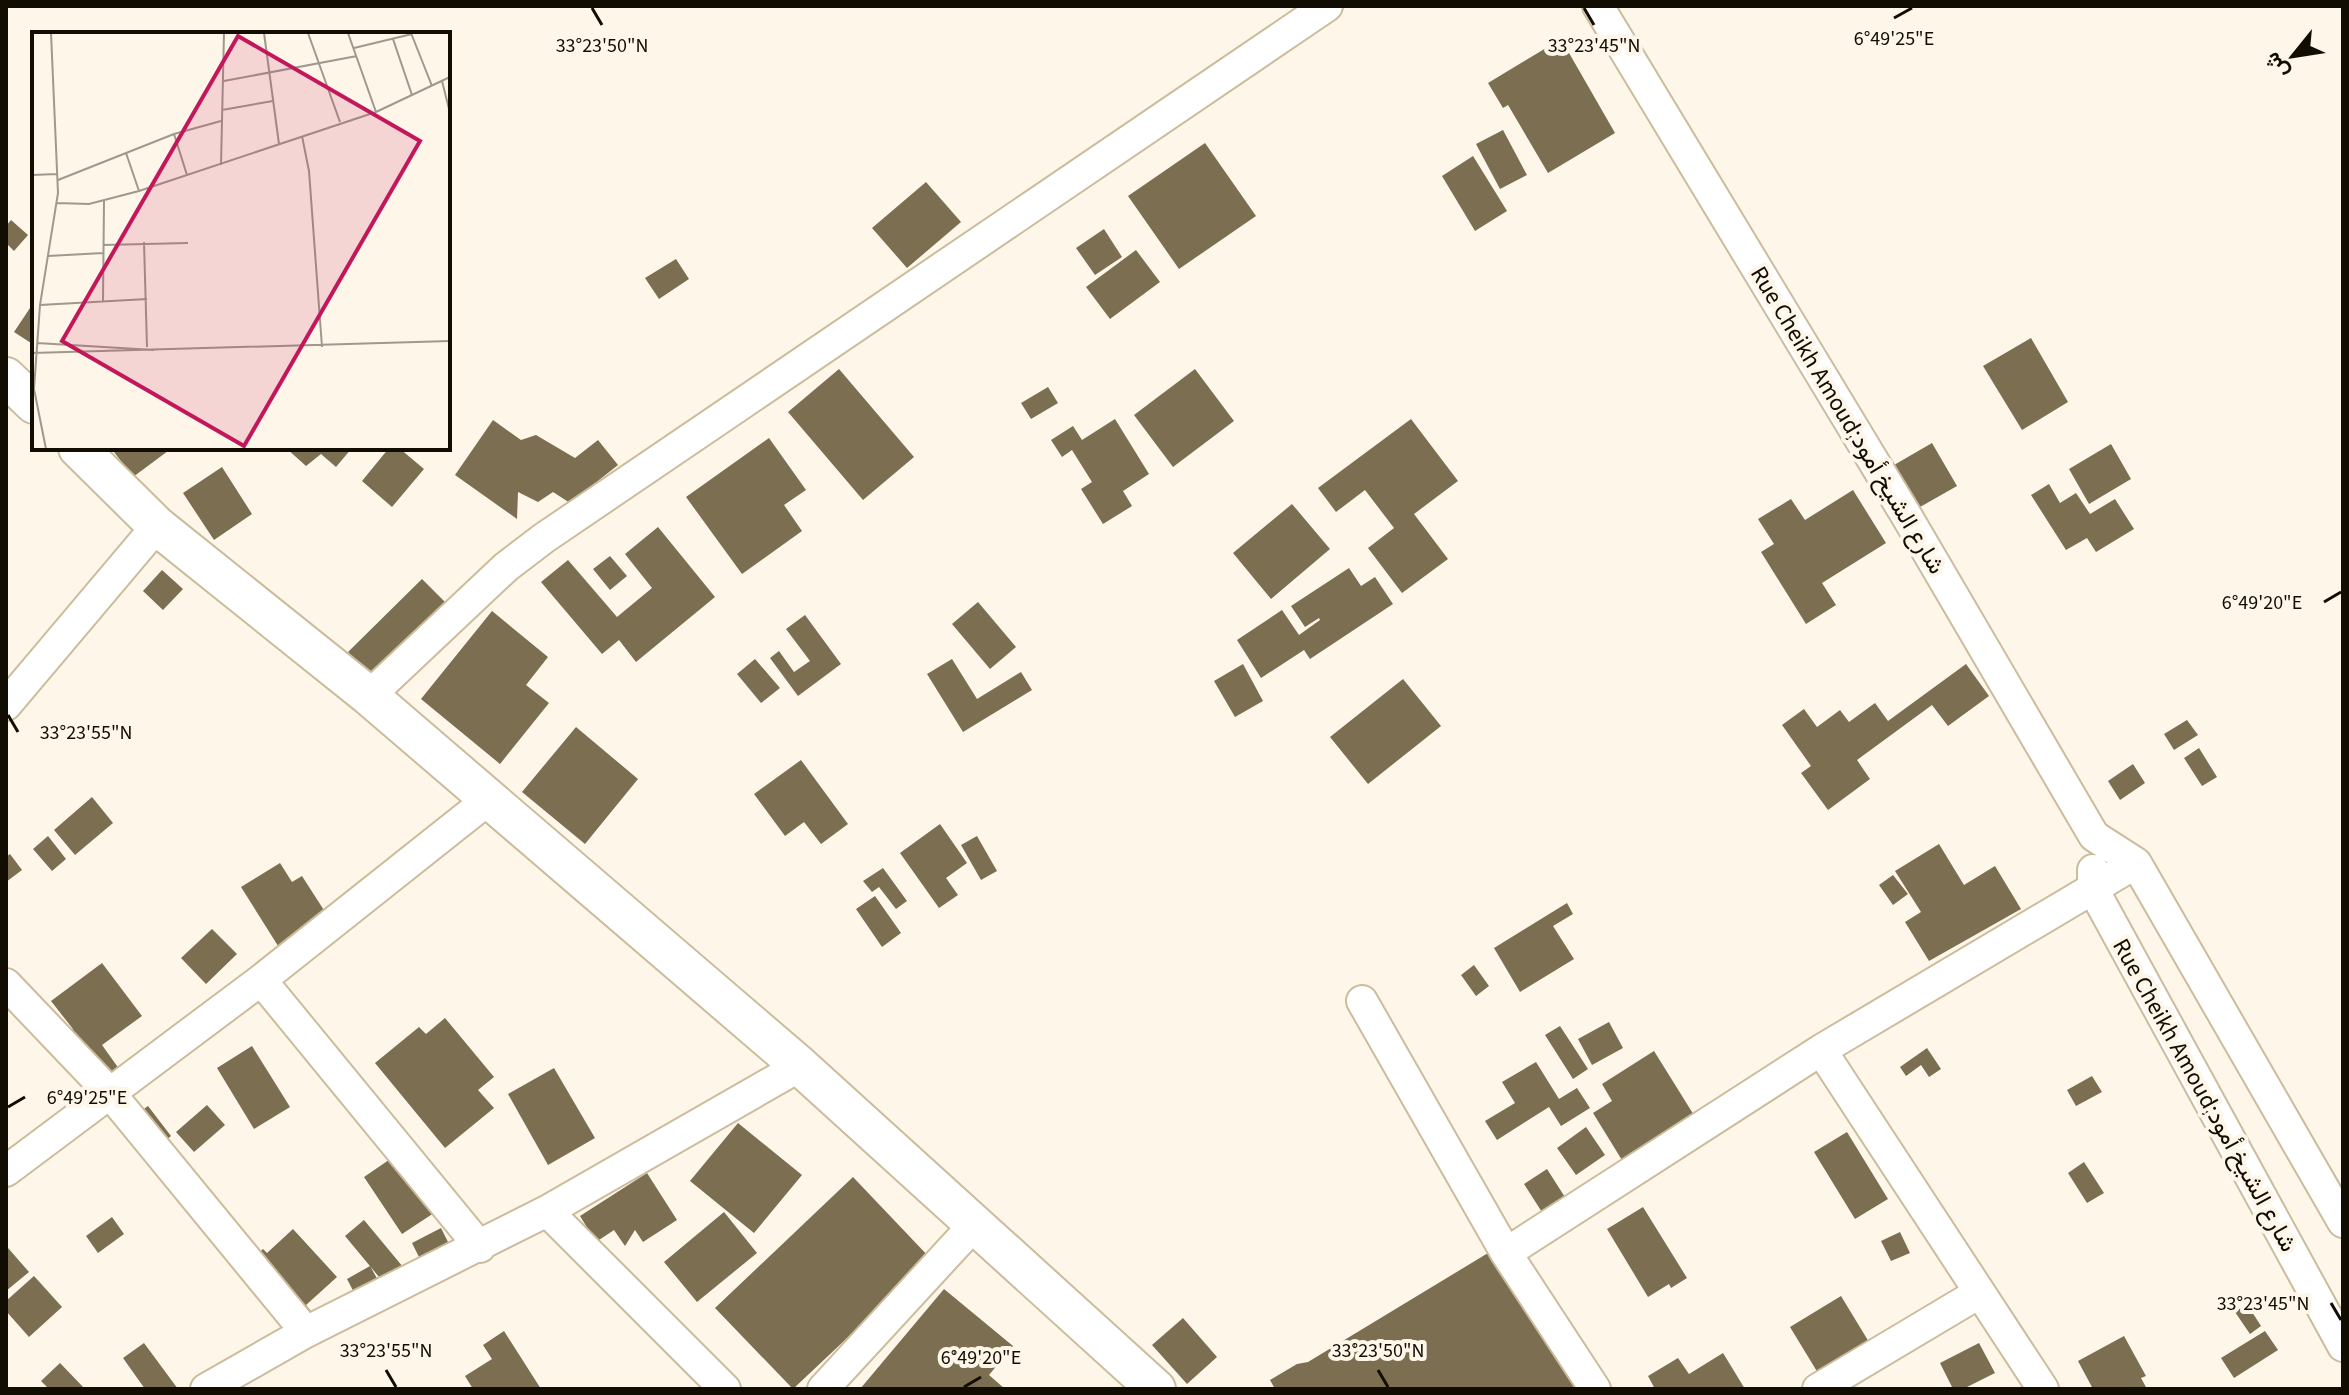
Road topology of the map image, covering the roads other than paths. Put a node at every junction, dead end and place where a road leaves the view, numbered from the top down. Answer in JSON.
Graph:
{"nodes":[{"id":1,"x":1327,"y":6,"type":"edge"},
{"id":2,"x":1598,"y":6,"type":"edge"},
{"id":3,"x":6,"y":377,"type":"edge"},
{"id":4,"x":32,"y":402,"type":"edge"},
{"id":5,"x":80,"y":450,"type":"edge"},
{"id":6,"x":157,"y":526,"type":"junction"},
{"id":7,"x":369,"y":696,"type":"junction"},
{"id":8,"x":6,"y":705,"type":"edge"},
{"id":9,"x":489,"y":799,"type":"junction"},
{"id":10,"x":2094,"y":836,"type":"junction"},
{"id":11,"x":2136,"y":863,"type":"junction"},
{"id":12,"x":2093,"y":889,"type":"junction"},
{"id":13,"x":261,"y":980,"type":"junction"},
{"id":14,"x":6,"y":984,"type":"edge"},
{"id":15,"x":1362,"y":1001,"type":"dead end"},
{"id":16,"x":1821,"y":1050,"type":"junction"},
{"id":17,"x":800,"y":1066,"type":"junction"},
{"id":18,"x":109,"y":1092,"type":"junction"},
{"id":19,"x":6,"y":1171,"type":"edge"},
{"id":20,"x":547,"y":1211,"type":"junction"},
{"id":21,"x":2343,"y":1222,"type":"edge"},
{"id":22,"x":974,"y":1225,"type":"junction"},
{"id":23,"x":480,"y":1247,"type":"junction"},
{"id":24,"x":1506,"y":1253,"type":"junction"},
{"id":25,"x":1979,"y":1293,"type":"junction"},
{"id":26,"x":306,"y":1332,"type":"junction"},
{"id":27,"x":2343,"y":1346,"type":"edge"},
{"id":28,"x":206,"y":1389,"type":"edge"},
{"id":29,"x":725,"y":1389,"type":"edge"},
{"id":30,"x":823,"y":1389,"type":"edge"},
{"id":31,"x":1156,"y":1389,"type":"edge"},
{"id":32,"x":1595,"y":1389,"type":"edge"},
{"id":33,"x":1818,"y":1389,"type":"edge"},
{"id":34,"x":2043,"y":1389,"type":"edge"}],
"edges":[{"from":1,"to":7,"type":"street"},
{"from":2,"to":10,"type":"street","name":"Rue Cheikh Amoud;شارع الشيخ أمود"},
{"from":3,"to":4,"type":"street"},
{"from":5,"to":6,"type":"street"},
{"from":6,"to":7,"type":"street"},
{"from":6,"to":8,"type":"street"},
{"from":7,"to":9,"type":"street"},
{"from":9,"to":13,"type":"street"},
{"from":9,"to":17,"type":"street"},
{"from":10,"to":11,"type":"street","name":"Rue Cheikh Amoud;شارع الشيخ أمود"},
{"from":10,"to":12,"type":"street","name":"Rue Cheikh Amoud;شارع الشيخ أمود"},
{"from":11,"to":12,"type":"street"},
{"from":11,"to":21,"type":"street","name":"Rue Cheikh Amoud;شارع الشيخ أمود"},
{"from":12,"to":16,"type":"street"},
{"from":12,"to":27,"type":"street","name":"Rue Cheikh Amoud;شارع الشيخ أمود"},
{"from":13,"to":18,"type":"street"},
{"from":13,"to":23,"type":"street"},
{"from":14,"to":18,"type":"street"},
{"from":15,"to":24,"type":"street"},
{"from":16,"to":24,"type":"street"},
{"from":16,"to":25,"type":"street"},
{"from":17,"to":20,"type":"street"},
{"from":17,"to":22,"type":"street"},
{"from":18,"to":19,"type":"street"},
{"from":18,"to":26,"type":"street"},
{"from":20,"to":23,"type":"street"},
{"from":20,"to":29,"type":"street"},
{"from":22,"to":30,"type":"street"},
{"from":22,"to":31,"type":"street"},
{"from":23,"to":26,"type":"street"},
{"from":24,"to":32,"type":"street"},
{"from":25,"to":33,"type":"street"},
{"from":25,"to":34,"type":"street"},
{"from":26,"to":28,"type":"street"}]}
